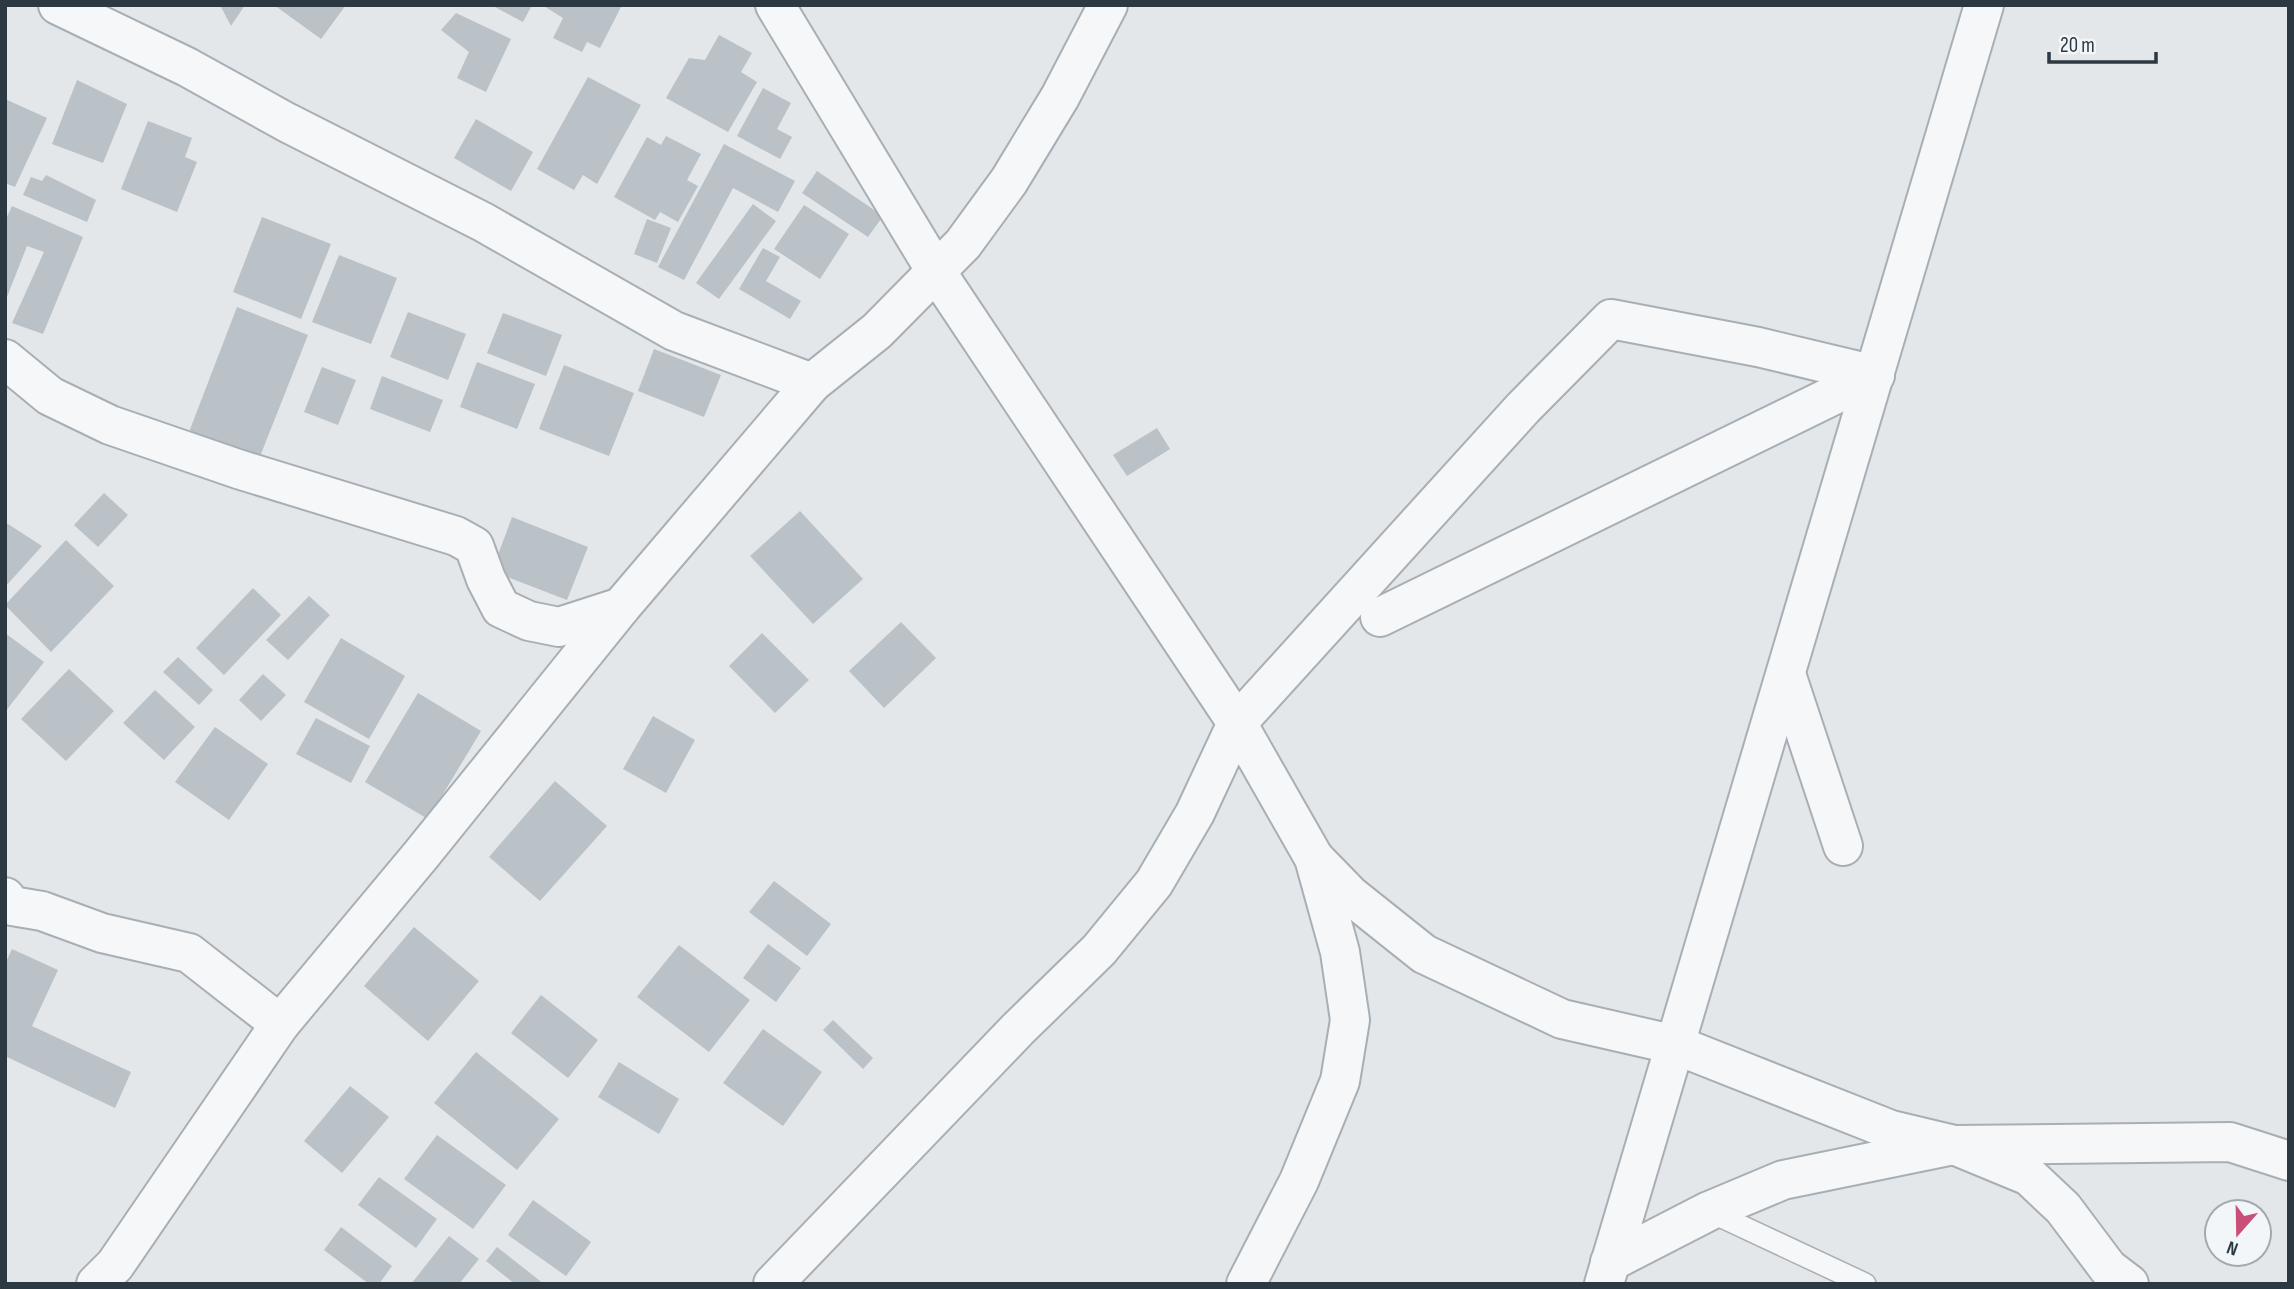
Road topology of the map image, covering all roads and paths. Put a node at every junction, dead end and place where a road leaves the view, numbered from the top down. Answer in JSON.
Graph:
{"nodes":[{"id":1,"x":58,"y":5,"type":"edge"},
{"id":2,"x":775,"y":5,"type":"edge"},
{"id":3,"x":1108,"y":5,"type":"edge"},
{"id":4,"x":1984,"y":5,"type":"edge"},
{"id":5,"x":937,"y":273,"type":"junction"},
{"id":6,"x":5,"y":359,"type":"edge"},
{"id":7,"x":1875,"y":374,"type":"junction"},
{"id":8,"x":812,"y":383,"type":"junction"},
{"id":9,"x":621,"y":607,"type":"junction"},
{"id":10,"x":1380,"y":617,"type":"dead end"},
{"id":11,"x":1786,"y":674,"type":"junction"},
{"id":12,"x":1237,"y":723,"type":"junction"},
{"id":13,"x":1843,"y":846,"type":"dead end"},
{"id":14,"x":1314,"y":858,"type":"junction"},
{"id":15,"x":5,"y":897,"type":"edge"},
{"id":16,"x":280,"y":1024,"type":"junction"},
{"id":17,"x":1676,"y":1045,"type":"junction"},
{"id":18,"x":1954,"y":1144,"type":"junction"},
{"id":19,"x":2289,"y":1161,"type":"edge"},
{"id":20,"x":1709,"y":1211,"type":"junction"},
{"id":21,"x":1607,"y":1273,"type":"edge"},
{"id":22,"x":96,"y":1284,"type":"edge"},
{"id":23,"x":773,"y":1284,"type":"edge"},
{"id":24,"x":1246,"y":1284,"type":"edge"},
{"id":25,"x":1865,"y":1284,"type":"edge"},
{"id":26,"x":2129,"y":1284,"type":"edge"}],
"edges":[{"from":1,"to":8,"type":"street"},
{"from":2,"to":5,"type":"street"},
{"from":3,"to":5,"type":"street"},
{"from":4,"to":7,"type":"street"},
{"from":5,"to":8,"type":"street"},
{"from":5,"to":12,"type":"street"},
{"from":6,"to":9,"type":"street"},
{"from":7,"to":10,"type":"street"},
{"from":7,"to":11,"type":"street"},
{"from":7,"to":12,"type":"street"},
{"from":8,"to":9,"type":"street"},
{"from":9,"to":16,"type":"street"},
{"from":11,"to":13,"type":"street"},
{"from":11,"to":17,"type":"street"},
{"from":12,"to":14,"type":"street"},
{"from":12,"to":23,"type":"street"},
{"from":14,"to":17,"type":"street"},
{"from":14,"to":24,"type":"street"},
{"from":15,"to":16,"type":"street"},
{"from":16,"to":22,"type":"street"},
{"from":17,"to":18,"type":"street"},
{"from":17,"to":21,"type":"street"},
{"from":18,"to":19,"type":"street"},
{"from":18,"to":20,"type":"street"},
{"from":18,"to":26,"type":"street"},
{"from":20,"to":21,"type":"street"},
{"from":20,"to":25,"type":"lane"}]}
